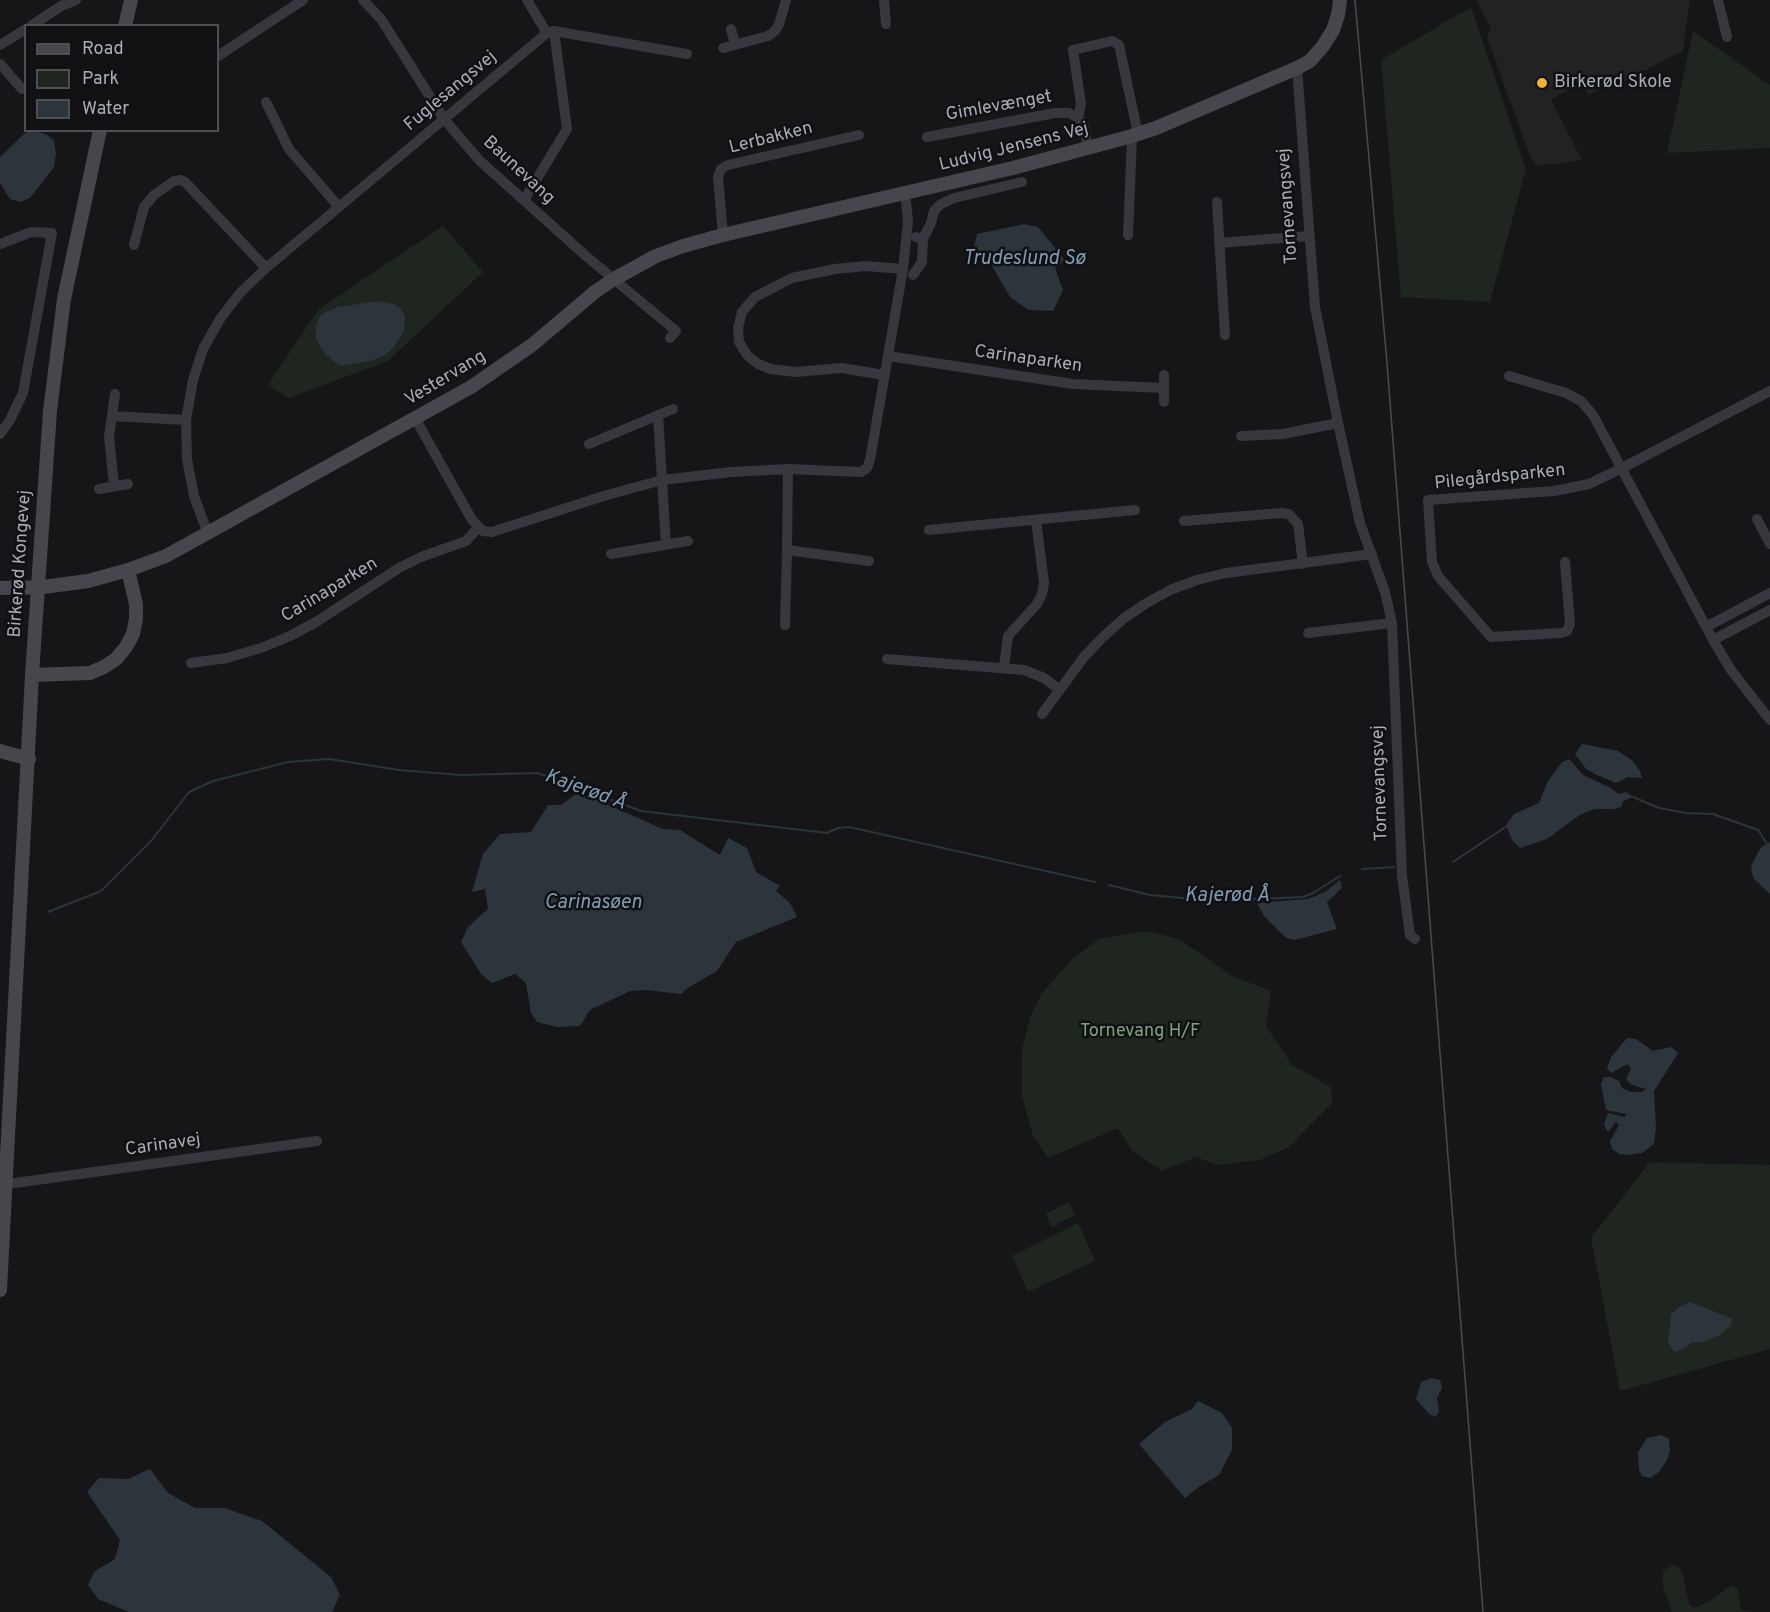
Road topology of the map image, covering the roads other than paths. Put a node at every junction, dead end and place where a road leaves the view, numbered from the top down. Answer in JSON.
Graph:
{"nodes":[{"id":1,"x":76,"y":0,"type":"edge"},
{"id":2,"x":128,"y":0,"type":"edge"},
{"id":3,"x":303,"y":0,"type":"edge"},
{"id":4,"x":363,"y":0,"type":"edge"},
{"id":5,"x":527,"y":0,"type":"edge"},
{"id":6,"x":786,"y":0,"type":"edge"},
{"id":7,"x":884,"y":0,"type":"edge"},
{"id":8,"x":1340,"y":0,"type":"edge"},
{"id":9,"x":1718,"y":0,"type":"edge"},
{"id":10,"x":34,"y":24,"type":"edge"},
{"id":11,"x":125,"y":24,"type":"edge"},
{"id":12,"x":886,"y":24,"type":"dead end"},
{"id":13,"x":731,"y":29,"type":"dead end"},
{"id":14,"x":24,"y":30,"type":"edge"},
{"id":15,"x":550,"y":32,"type":"junction"},
{"id":16,"x":1727,"y":37,"type":"dead end"},
{"id":17,"x":735,"y":44,"type":"junction"},
{"id":18,"x":0,"y":45,"type":"edge"},
{"id":19,"x":723,"y":48,"type":"dead end"},
{"id":20,"x":687,"y":54,"type":"dead end"},
{"id":21,"x":219,"y":55,"type":"edge"},
{"id":22,"x":0,"y":64,"type":"edge"},
{"id":23,"x":1297,"y":68,"type":"junction"},
{"id":24,"x":22,"y":89,"type":"dead end"},
{"id":25,"x":266,"y":102,"type":"dead end"},
{"id":26,"x":1078,"y":118,"type":"junction"},
{"id":27,"x":444,"y":119,"type":"junction"},
{"id":28,"x":100,"y":132,"type":"edge"},
{"id":29,"x":859,"y":135,"type":"dead end"},
{"id":30,"x":1135,"y":135,"type":"junction"},
{"id":31,"x":927,"y":137,"type":"dead end"},
{"id":32,"x":1088,"y":149,"type":"junction"},
{"id":33,"x":1022,"y":182,"type":"dead end"},
{"id":34,"x":905,"y":192,"type":"junction"},
{"id":35,"x":524,"y":200,"type":"junction"},
{"id":36,"x":1216,"y":202,"type":"dead end"},
{"id":37,"x":339,"y":207,"type":"junction"},
{"id":38,"x":723,"y":235,"type":"junction"},
{"id":39,"x":907,"y":235,"type":"junction"},
{"id":40,"x":1128,"y":235,"type":"dead end"},
{"id":41,"x":1308,"y":236,"type":"junction"},
{"id":42,"x":922,"y":239,"type":"junction"},
{"id":43,"x":1219,"y":243,"type":"junction"},
{"id":44,"x":0,"y":244,"type":"edge"},
{"id":45,"x":134,"y":245,"type":"dead end"},
{"id":46,"x":266,"y":268,"type":"junction"},
{"id":47,"x":903,"y":269,"type":"junction"},
{"id":48,"x":913,"y":276,"type":"dead end"},
{"id":49,"x":614,"y":279,"type":"junction"},
{"id":50,"x":1225,"y":335,"type":"dead end"},
{"id":51,"x":670,"y":338,"type":"dead end"},
{"id":52,"x":888,"y":356,"type":"junction"},
{"id":53,"x":884,"y":375,"type":"junction"},
{"id":54,"x":1164,"y":375,"type":"dead end"},
{"id":55,"x":1509,"y":376,"type":"dead end"},
{"id":56,"x":1164,"y":388,"type":"junction"},
{"id":57,"x":1770,"y":391,"type":"edge"},
{"id":58,"x":115,"y":393,"type":"dead end"},
{"id":59,"x":1164,"y":402,"type":"dead end"},
{"id":60,"x":673,"y":409,"type":"dead end"},
{"id":61,"x":658,"y":415,"type":"junction"},
{"id":62,"x":112,"y":416,"type":"junction"},
{"id":63,"x":416,"y":418,"type":"junction"},
{"id":64,"x":186,"y":420,"type":"junction"},
{"id":65,"x":1338,"y":423,"type":"junction"},
{"id":66,"x":0,"y":434,"type":"edge"},
{"id":67,"x":1241,"y":436,"type":"dead end"},
{"id":68,"x":589,"y":444,"type":"dead end"},
{"id":69,"x":1622,"y":468,"type":"junction"},
{"id":70,"x":788,"y":469,"type":"junction"},
{"id":71,"x":662,"y":480,"type":"junction"},
{"id":72,"x":128,"y":484,"type":"dead end"},
{"id":73,"x":114,"y":486,"type":"junction"},
{"id":74,"x":99,"y":489,"type":"dead end"},
{"id":75,"x":1135,"y":510,"type":"dead end"},
{"id":76,"x":1757,"y":519,"type":"dead end"},
{"id":77,"x":1036,"y":520,"type":"junction"},
{"id":78,"x":1184,"y":521,"type":"dead end"},
{"id":79,"x":478,"y":528,"type":"junction"},
{"id":80,"x":929,"y":530,"type":"dead end"},
{"id":81,"x":208,"y":534,"type":"junction"},
{"id":82,"x":688,"y":541,"type":"dead end"},
{"id":83,"x":1770,"y":544,"type":"edge"},
{"id":84,"x":666,"y":545,"type":"junction"},
{"id":85,"x":787,"y":550,"type":"junction"},
{"id":86,"x":611,"y":554,"type":"dead end"},
{"id":87,"x":1372,"y":554,"type":"junction"},
{"id":88,"x":869,"y":561,"type":"dead end"},
{"id":89,"x":1565,"y":562,"type":"dead end"},
{"id":90,"x":1303,"y":564,"type":"junction"},
{"id":91,"x":128,"y":570,"type":"junction"},
{"id":92,"x":0,"y":588,"type":"edge"},
{"id":93,"x":1770,"y":593,"type":"edge"},
{"id":94,"x":1770,"y":610,"type":"edge"},
{"id":95,"x":1392,"y":623,"type":"junction"},
{"id":96,"x":785,"y":626,"type":"dead end"},
{"id":97,"x":1706,"y":627,"type":"junction"},
{"id":98,"x":1308,"y":633,"type":"dead end"},
{"id":99,"x":1713,"y":640,"type":"junction"},
{"id":100,"x":887,"y":659,"type":"dead end"},
{"id":101,"x":191,"y":663,"type":"dead end"},
{"id":102,"x":1004,"y":667,"type":"junction"},
{"id":103,"x":32,"y":675,"type":"junction"},
{"id":104,"x":1060,"y":690,"type":"junction"},
{"id":105,"x":1042,"y":714,"type":"dead end"},
{"id":106,"x":1770,"y":720,"type":"edge"},
{"id":107,"x":0,"y":751,"type":"edge"},
{"id":108,"x":29,"y":759,"type":"junction"},
{"id":109,"x":1415,"y":939,"type":"dead end"},
{"id":110,"x":317,"y":1141,"type":"dead end"},
{"id":111,"x":10,"y":1184,"type":"junction"},
{"id":112,"x":0,"y":1290,"type":"edge"}],
"edges":[{"from":1,"to":10,"type":"street"},
{"from":2,"to":11,"type":"street"},
{"from":3,"to":21,"type":"street"},
{"from":4,"to":27,"type":"street","name":"Baunevang"},
{"from":5,"to":15,"type":"street"},
{"from":6,"to":17,"type":"street"},
{"from":7,"to":12,"type":"street"},
{"from":8,"to":23,"type":"street"},
{"from":9,"to":16,"type":"street"},
{"from":13,"to":17,"type":"street"},
{"from":14,"to":18,"type":"street"},
{"from":15,"to":20,"type":"street"},
{"from":15,"to":27,"type":"street","name":"Fuglesangsvej"},
{"from":15,"to":35,"type":"street"},
{"from":17,"to":19,"type":"street"},
{"from":22,"to":24,"type":"street"},
{"from":23,"to":30,"type":"street","name":"Ludvig Jensens Vej"},
{"from":23,"to":41,"type":"street","name":"Tornevangsvej"},
{"from":25,"to":37,"type":"street"},
{"from":26,"to":30,"type":"street","name":"Ludvig Jensens Vej"},
{"from":26,"to":31,"type":"street","name":"Gimlevænget"},
{"from":26,"to":32,"type":"street","name":"Gimlevænget"},
{"from":27,"to":35,"type":"street","name":"Baunevang"},
{"from":27,"to":37,"type":"street","name":"Fuglesangsvej"},
{"from":28,"to":103,"type":"street","name":"Birkerød Kongevej"},
{"from":29,"to":38,"type":"street","name":"Lerbakken"},
{"from":30,"to":32,"type":"street","name":"Ludvig Jensens Vej"},
{"from":30,"to":40,"type":"street","name":"Ludvig Jensens Vej"},
{"from":32,"to":34,"type":"street","name":"Ludvig Jensens Vej"},
{"from":33,"to":42,"type":"street"},
{"from":34,"to":38,"type":"street","name":"Vestervang"},
{"from":34,"to":39,"type":"street"},
{"from":35,"to":49,"type":"street","name":"Baunevang"},
{"from":36,"to":43,"type":"street"},
{"from":37,"to":46,"type":"street","name":"Fuglesangsvej"},
{"from":38,"to":49,"type":"street","name":"Vestervang"},
{"from":39,"to":42,"type":"street"},
{"from":39,"to":47,"type":"street"},
{"from":41,"to":43,"type":"street"},
{"from":41,"to":65,"type":"street","name":"Tornevangsvej"},
{"from":42,"to":48,"type":"street"},
{"from":43,"to":50,"type":"street"},
{"from":44,"to":66,"type":"street"},
{"from":45,"to":46,"type":"street"},
{"from":46,"to":64,"type":"street","name":"Fuglesangsvej"},
{"from":47,"to":52,"type":"street"},
{"from":47,"to":53,"type":"street"},
{"from":49,"to":51,"type":"street","name":"Baunevang"},
{"from":49,"to":63,"type":"street","name":"Vestervang"},
{"from":52,"to":53,"type":"street"},
{"from":52,"to":56,"type":"street","name":"Carinaparken"},
{"from":53,"to":70,"type":"street"},
{"from":54,"to":56,"type":"street"},
{"from":55,"to":69,"type":"street"},
{"from":56,"to":59,"type":"street"},
{"from":57,"to":69,"type":"street","name":"Pilegårdsparken"},
{"from":58,"to":62,"type":"street"},
{"from":60,"to":61,"type":"street"},
{"from":61,"to":68,"type":"street"},
{"from":61,"to":71,"type":"street"},
{"from":62,"to":64,"type":"street"},
{"from":62,"to":73,"type":"street"},
{"from":63,"to":79,"type":"street"},
{"from":63,"to":81,"type":"street","name":"Vestervang"},
{"from":64,"to":81,"type":"street","name":"Fuglesangsvej"},
{"from":65,"to":67,"type":"street"},
{"from":65,"to":87,"type":"street","name":"Tornevangsvej"},
{"from":69,"to":89,"type":"street","name":"Pilegårdsparken"},
{"from":69,"to":97,"type":"street"},
{"from":70,"to":71,"type":"street"},
{"from":70,"to":85,"type":"street"},
{"from":71,"to":79,"type":"street"},
{"from":71,"to":84,"type":"street"},
{"from":72,"to":73,"type":"street"},
{"from":73,"to":74,"type":"street"},
{"from":75,"to":77,"type":"street"},
{"from":76,"to":83,"type":"street"},
{"from":77,"to":80,"type":"street"},
{"from":77,"to":102,"type":"street"},
{"from":78,"to":90,"type":"street"},
{"from":79,"to":101,"type":"street","name":"Carinaparken"},
{"from":81,"to":91,"type":"street","name":"Vestervang"},
{"from":82,"to":84,"type":"street"},
{"from":84,"to":86,"type":"street"},
{"from":85,"to":88,"type":"street"},
{"from":85,"to":96,"type":"street"},
{"from":87,"to":90,"type":"street"},
{"from":87,"to":95,"type":"street","name":"Tornevangsvej"},
{"from":90,"to":104,"type":"street"},
{"from":91,"to":92,"type":"street","name":"Vestervang"},
{"from":91,"to":103,"type":"street"},
{"from":93,"to":97,"type":"street"},
{"from":94,"to":99,"type":"street"},
{"from":95,"to":98,"type":"street"},
{"from":95,"to":109,"type":"street","name":"Tornevangsvej"},
{"from":97,"to":99,"type":"street"},
{"from":99,"to":106,"type":"street"},
{"from":100,"to":102,"type":"street"},
{"from":102,"to":104,"type":"street"},
{"from":103,"to":108,"type":"street","name":"Birkerød Kongevej"},
{"from":104,"to":105,"type":"street"},
{"from":107,"to":108,"type":"street"},
{"from":108,"to":111,"type":"street","name":"Birkerød Kongevej"},
{"from":110,"to":111,"type":"street","name":"Carinavej"},
{"from":111,"to":112,"type":"street","name":"Birkerød Kongevej"}]}
